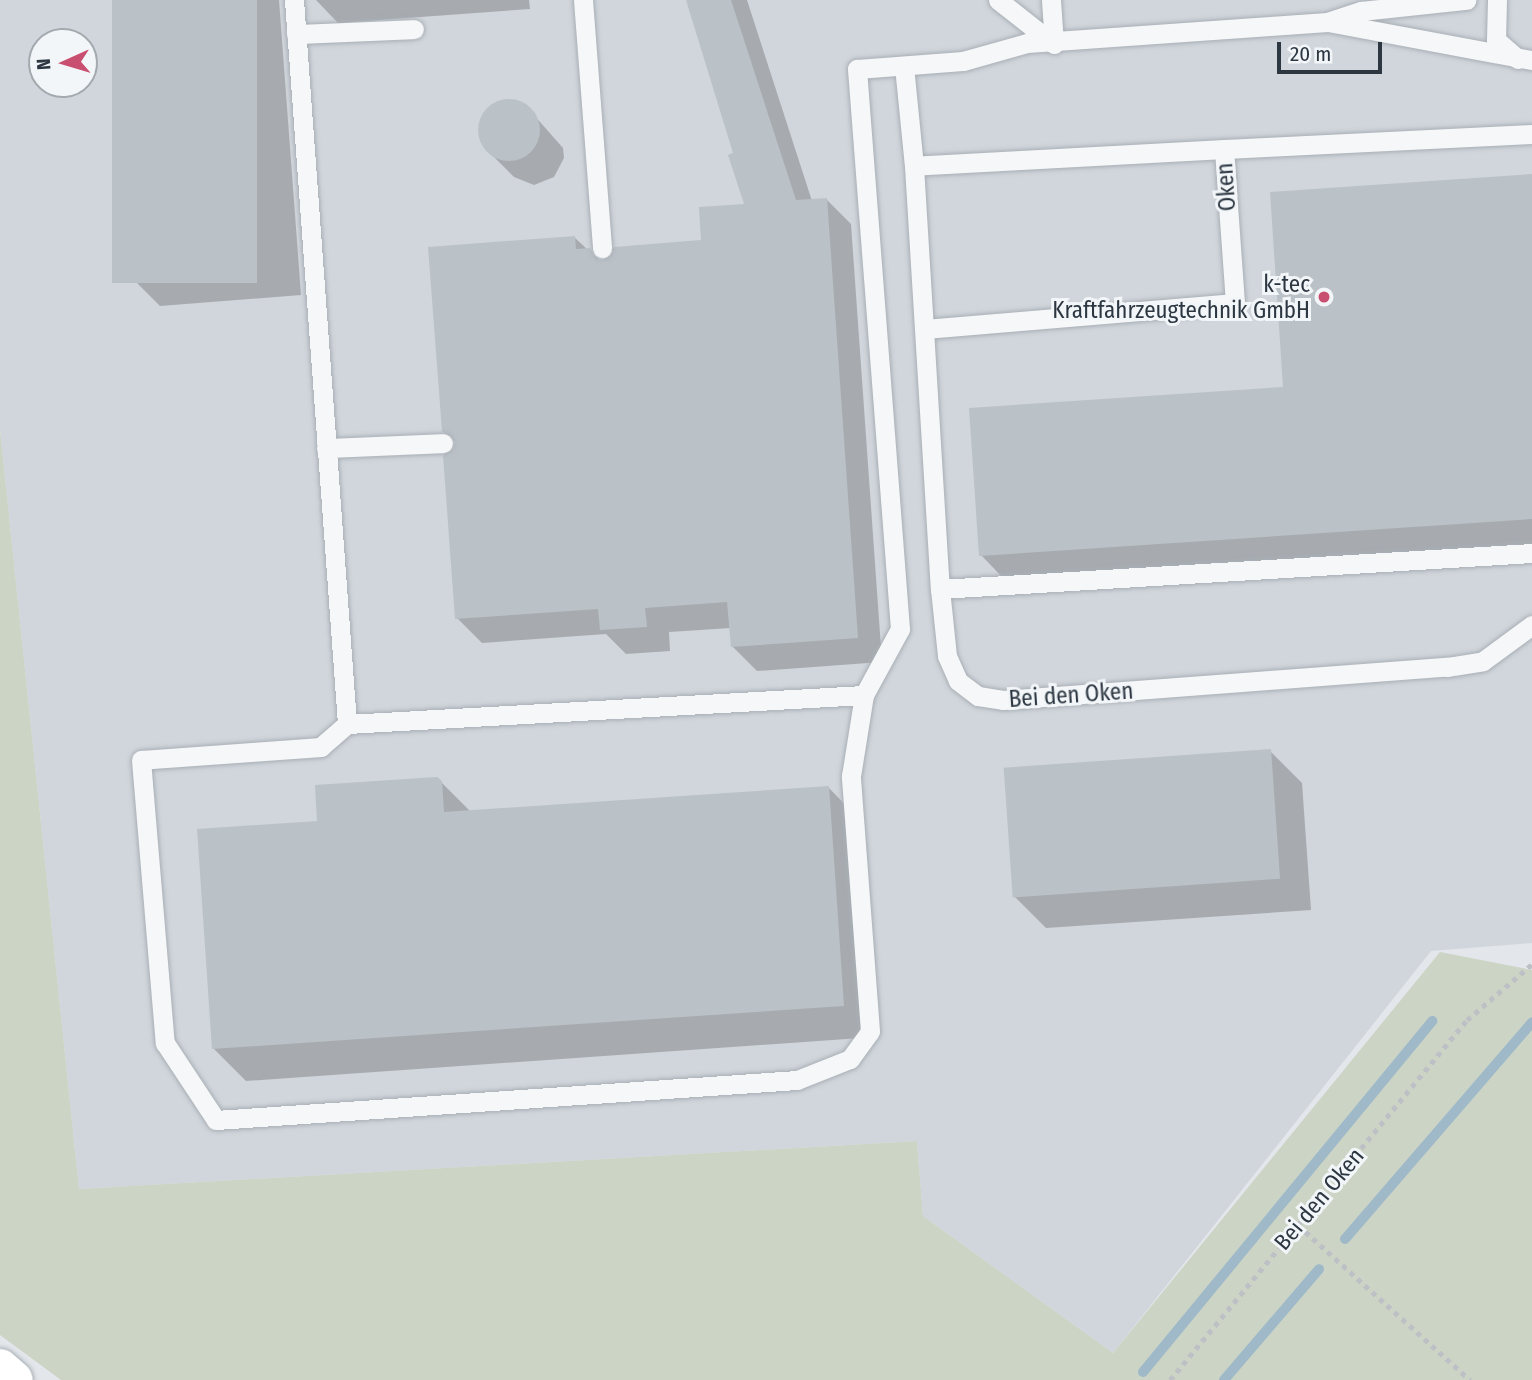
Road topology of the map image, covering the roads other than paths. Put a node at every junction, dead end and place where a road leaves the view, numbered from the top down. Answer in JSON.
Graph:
{"nodes":[{"id":1,"x":294,"y":0,"type":"edge"},
{"id":2,"x":583,"y":0,"type":"edge"},
{"id":3,"x":998,"y":0,"type":"edge"},
{"id":4,"x":1051,"y":0,"type":"edge"},
{"id":5,"x":1466,"y":0,"type":"edge"},
{"id":6,"x":1497,"y":0,"type":"edge"},
{"id":7,"x":1327,"y":22,"type":"junction"},
{"id":8,"x":414,"y":29,"type":"dead end"},
{"id":9,"x":296,"y":34,"type":"junction"},
{"id":10,"x":1054,"y":44,"type":"junction"},
{"id":11,"x":1526,"y":61,"type":"edge"},
{"id":12,"x":904,"y":66,"type":"junction"},
{"id":13,"x":1532,"y":134,"type":"edge"},
{"id":14,"x":1224,"y":149,"type":"junction"},
{"id":15,"x":914,"y":166,"type":"junction"},
{"id":16,"x":602,"y":248,"type":"dead end"},
{"id":17,"x":925,"y":329,"type":"junction"},
{"id":18,"x":443,"y":443,"type":"dead end"},
{"id":19,"x":326,"y":448,"type":"junction"},
{"id":20,"x":1532,"y":553,"type":"edge"},
{"id":21,"x":940,"y":589,"type":"junction"},
{"id":22,"x":1532,"y":625,"type":"edge"},
{"id":23,"x":864,"y":695,"type":"junction"},
{"id":24,"x":347,"y":724,"type":"junction"},
{"id":25,"x":0,"y":1368,"type":"edge"},
{"id":26,"x":14,"y":1380,"type":"edge"}],
"edges":[{"from":1,"to":9,"type":"lane"},
{"from":2,"to":16,"type":"lane"},
{"from":3,"to":10,"type":"lane"},
{"from":4,"to":10,"type":"lane"},
{"from":5,"to":7,"type":"lane"},
{"from":6,"to":11,"type":"lane"},
{"from":7,"to":10,"type":"lane"},
{"from":7,"to":11,"type":"lane"},
{"from":8,"to":9,"type":"lane"},
{"from":9,"to":19,"type":"lane"},
{"from":10,"to":12,"type":"lane"},
{"from":12,"to":15,"type":"lane"},
{"from":12,"to":23,"type":"lane"},
{"from":13,"to":14,"type":"lane"},
{"from":14,"to":15,"type":"lane","name":"Oken"},
{"from":14,"to":17,"type":"lane","name":"Oken"},
{"from":15,"to":17,"type":"lane"},
{"from":17,"to":21,"type":"lane","name":"Bei den Oken"},
{"from":18,"to":19,"type":"lane"},
{"from":19,"to":24,"type":"lane"},
{"from":20,"to":21,"type":"lane"},
{"from":21,"to":22,"type":"lane","name":"Bei den Oken"},
{"from":23,"to":24,"type":"lane"},
{"from":23,"to":24,"type":"lane"},
{"from":25,"to":26,"type":"highway"}]}
